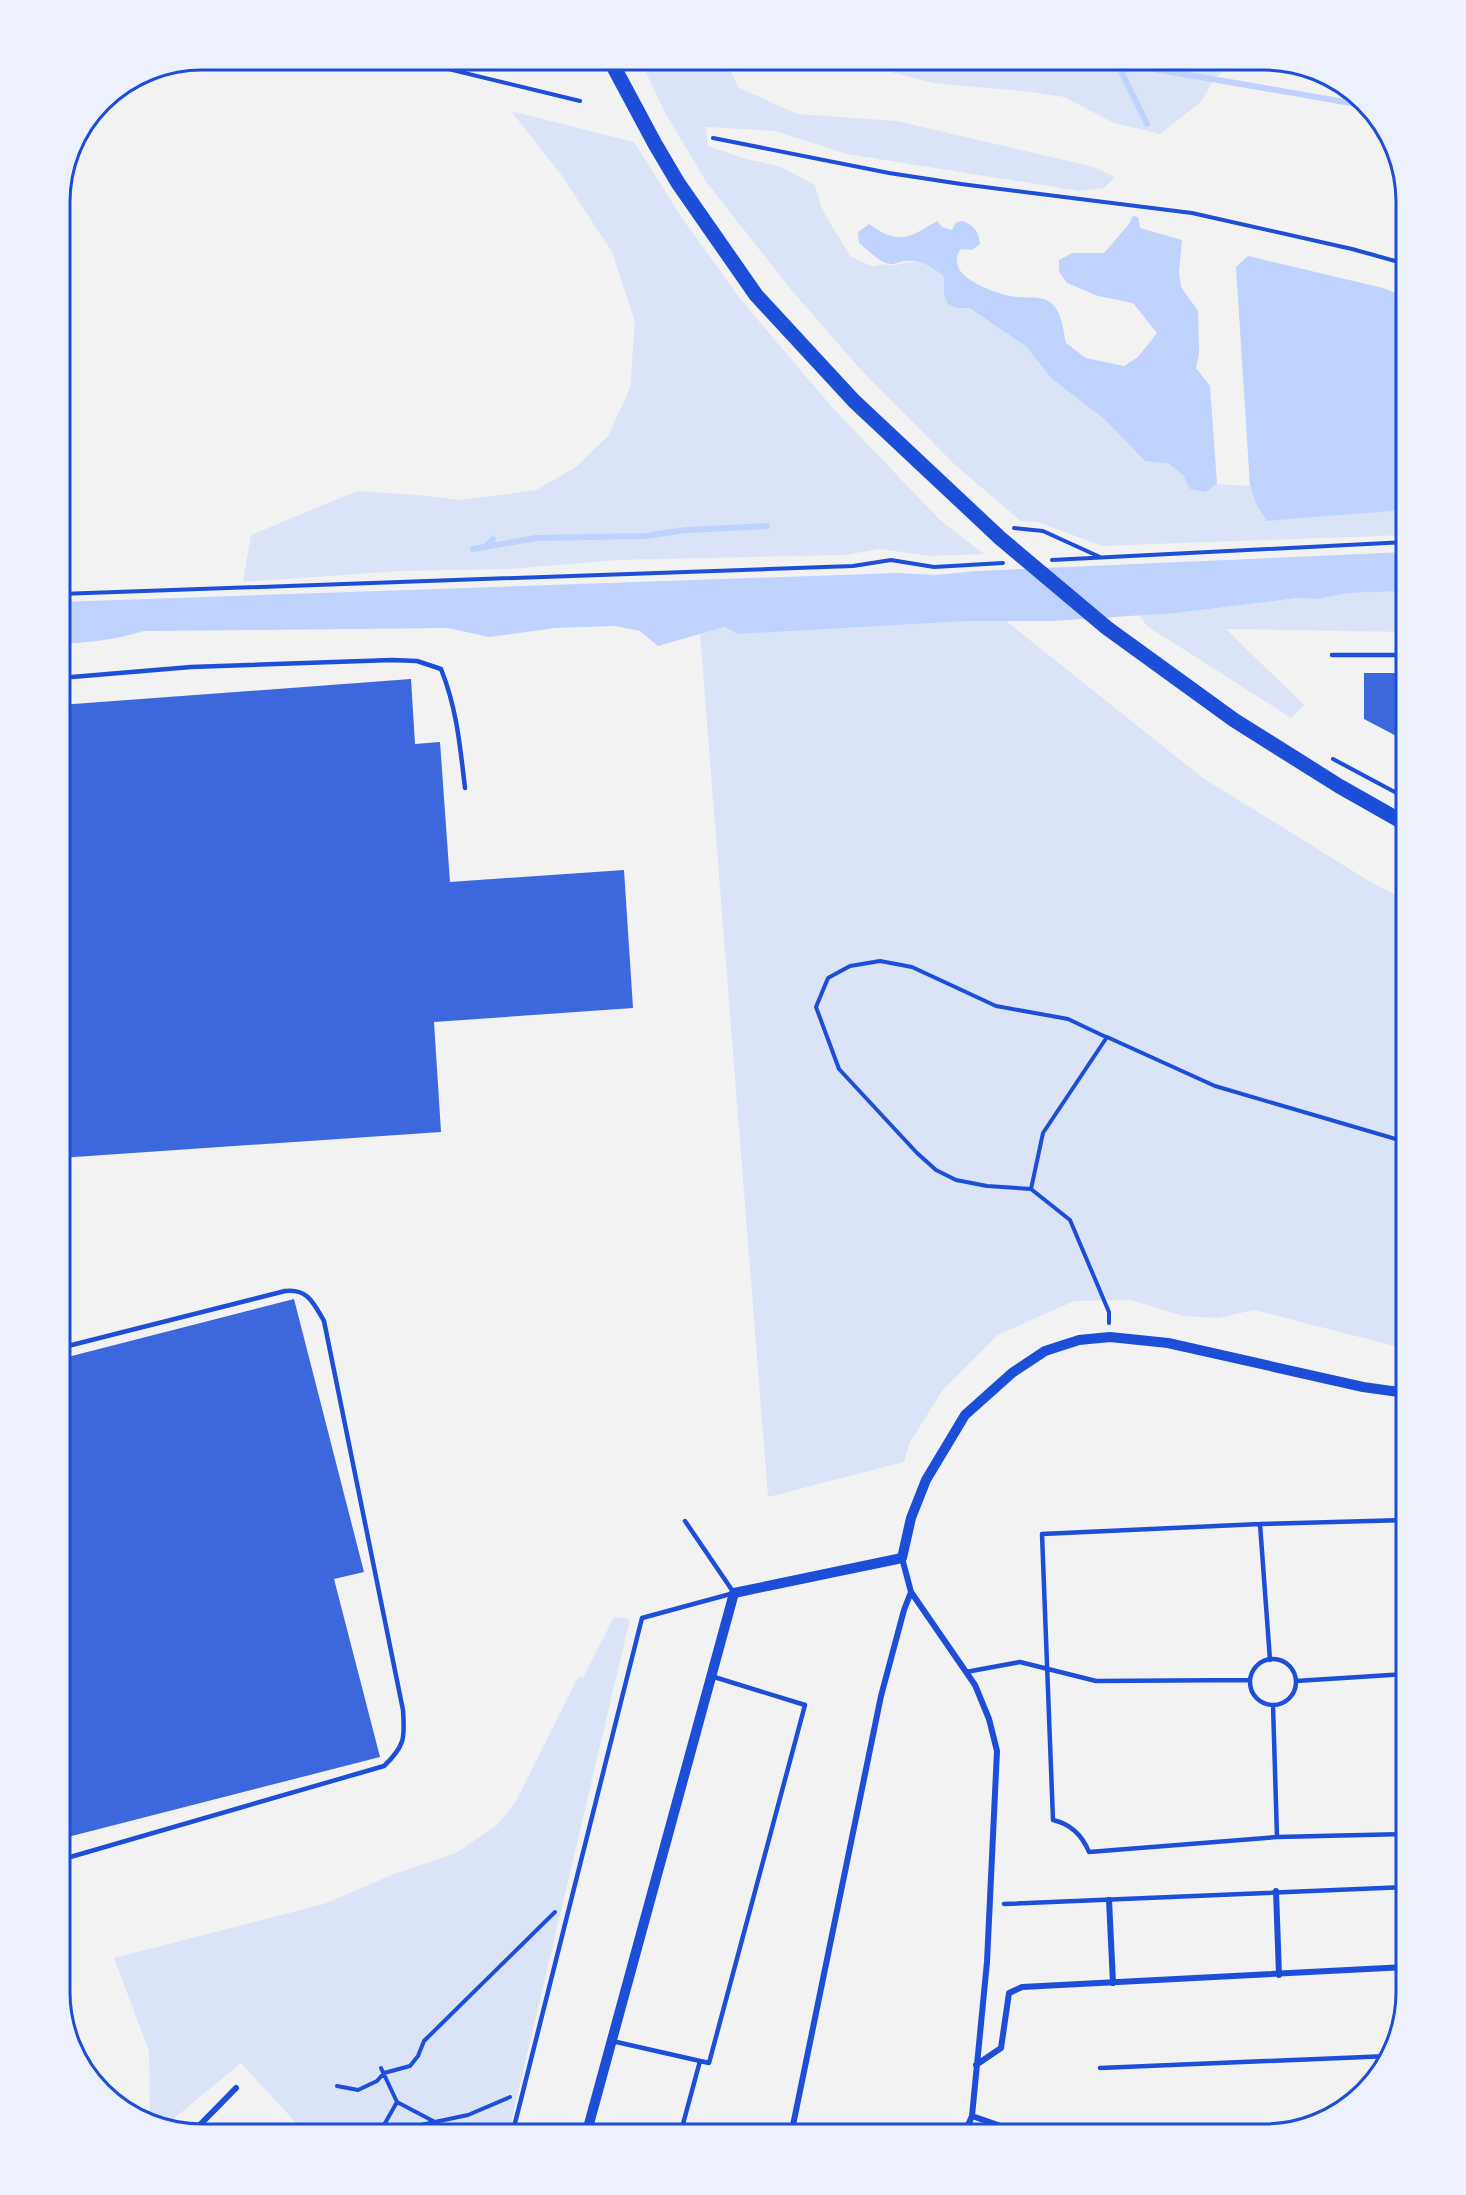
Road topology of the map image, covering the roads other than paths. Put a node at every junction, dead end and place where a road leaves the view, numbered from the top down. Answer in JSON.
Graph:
{"nodes":[{"id":1,"x":616,"y":70,"type":"edge"},
{"id":2,"x":1332,"y":655,"type":"dead end"},
{"id":3,"x":1396,"y":655,"type":"edge"},
{"id":4,"x":71,"y":677,"type":"edge"},
{"id":5,"x":465,"y":788,"type":"dead end"},
{"id":6,"x":1396,"y":818,"type":"edge"},
{"id":7,"x":70,"y":1345,"type":"edge"},
{"id":8,"x":1396,"y":1392,"type":"edge"},
{"id":9,"x":1396,"y":1520,"type":"edge"},
{"id":10,"x":685,"y":1521,"type":"dead end"},
{"id":11,"x":1260,"y":1524,"type":"junction"},
{"id":12,"x":902,"y":1558,"type":"junction"},
{"id":13,"x":911,"y":1592,"type":"junction"},
{"id":14,"x":734,"y":1593,"type":"junction"},
{"id":15,"x":1270,"y":1660,"type":"junction"},
{"id":16,"x":1046,"y":1669,"type":"junction"},
{"id":17,"x":966,"y":1672,"type":"junction"},
{"id":18,"x":1396,"y":1675,"type":"edge"},
{"id":19,"x":711,"y":1676,"type":"junction"},
{"id":20,"x":1250,"y":1680,"type":"junction"},
{"id":21,"x":1296,"y":1681,"type":"junction"},
{"id":22,"x":1273,"y":1705,"type":"junction"},
{"id":23,"x":1396,"y":1834,"type":"edge"},
{"id":24,"x":1277,"y":1837,"type":"junction"},
{"id":25,"x":70,"y":1857,"type":"edge"},
{"id":26,"x":1396,"y":1887,"type":"edge"},
{"id":27,"x":1276,"y":1892,"type":"junction"},
{"id":28,"x":1109,"y":1900,"type":"junction"},
{"id":29,"x":1004,"y":1904,"type":"dead end"},
{"id":30,"x":1396,"y":1968,"type":"edge"},
{"id":31,"x":1279,"y":1975,"type":"junction"},
{"id":32,"x":1113,"y":1983,"type":"junction"},
{"id":33,"x":612,"y":2041,"type":"junction"},
{"id":34,"x":1379,"y":2056,"type":"edge"},
{"id":35,"x":700,"y":2061,"type":"junction"},
{"id":36,"x":976,"y":2065,"type":"junction"},
{"id":37,"x":1100,"y":2068,"type":"dead end"},
{"id":38,"x":236,"y":2088,"type":"dead end"},
{"id":39,"x":972,"y":2116,"type":"junction"},
{"id":40,"x":201,"y":2124,"type":"edge"},
{"id":41,"x":515,"y":2124,"type":"edge"},
{"id":42,"x":589,"y":2124,"type":"edge"},
{"id":43,"x":683,"y":2124,"type":"edge"},
{"id":44,"x":793,"y":2124,"type":"edge"},
{"id":45,"x":969,"y":2124,"type":"edge"},
{"id":46,"x":995,"y":2124,"type":"edge"}],
"edges":[{"from":1,"to":6,"type":"main road"},
{"from":2,"to":3,"type":"lane"},
{"from":4,"to":5,"type":"lane"},
{"from":7,"to":25,"type":"lane"},
{"from":8,"to":12,"type":"street"},
{"from":9,"to":11,"type":"lane"},
{"from":10,"to":14,"type":"lane"},
{"from":11,"to":15,"type":"lane"},
{"from":11,"to":16,"type":"lane"},
{"from":12,"to":13,"type":"street"},
{"from":12,"to":14,"type":"street"},
{"from":13,"to":17,"type":"street"},
{"from":13,"to":44,"type":"street"},
{"from":14,"to":19,"type":"street"},
{"from":14,"to":41,"type":"lane"},
{"from":15,"to":20,"type":"lane"},
{"from":15,"to":21,"type":"lane"},
{"from":16,"to":17,"type":"lane"},
{"from":16,"to":20,"type":"lane"},
{"from":16,"to":24,"type":"lane"},
{"from":17,"to":36,"type":"street"},
{"from":18,"to":21,"type":"lane"},
{"from":19,"to":33,"type":"street"},
{"from":19,"to":35,"type":"lane"},
{"from":20,"to":22,"type":"lane"},
{"from":21,"to":22,"type":"lane"},
{"from":22,"to":24,"type":"lane"},
{"from":23,"to":24,"type":"lane"},
{"from":26,"to":27,"type":"lane"},
{"from":27,"to":28,"type":"lane"},
{"from":27,"to":31,"type":"street"},
{"from":28,"to":29,"type":"lane"},
{"from":28,"to":32,"type":"street"},
{"from":30,"to":31,"type":"street"},
{"from":31,"to":32,"type":"street"},
{"from":32,"to":36,"type":"street"},
{"from":33,"to":35,"type":"lane"},
{"from":33,"to":42,"type":"street"},
{"from":34,"to":37,"type":"lane"},
{"from":35,"to":43,"type":"lane"},
{"from":36,"to":39,"type":"street"},
{"from":38,"to":40,"type":"street"},
{"from":39,"to":45,"type":"street"},
{"from":39,"to":46,"type":"street"}]}
